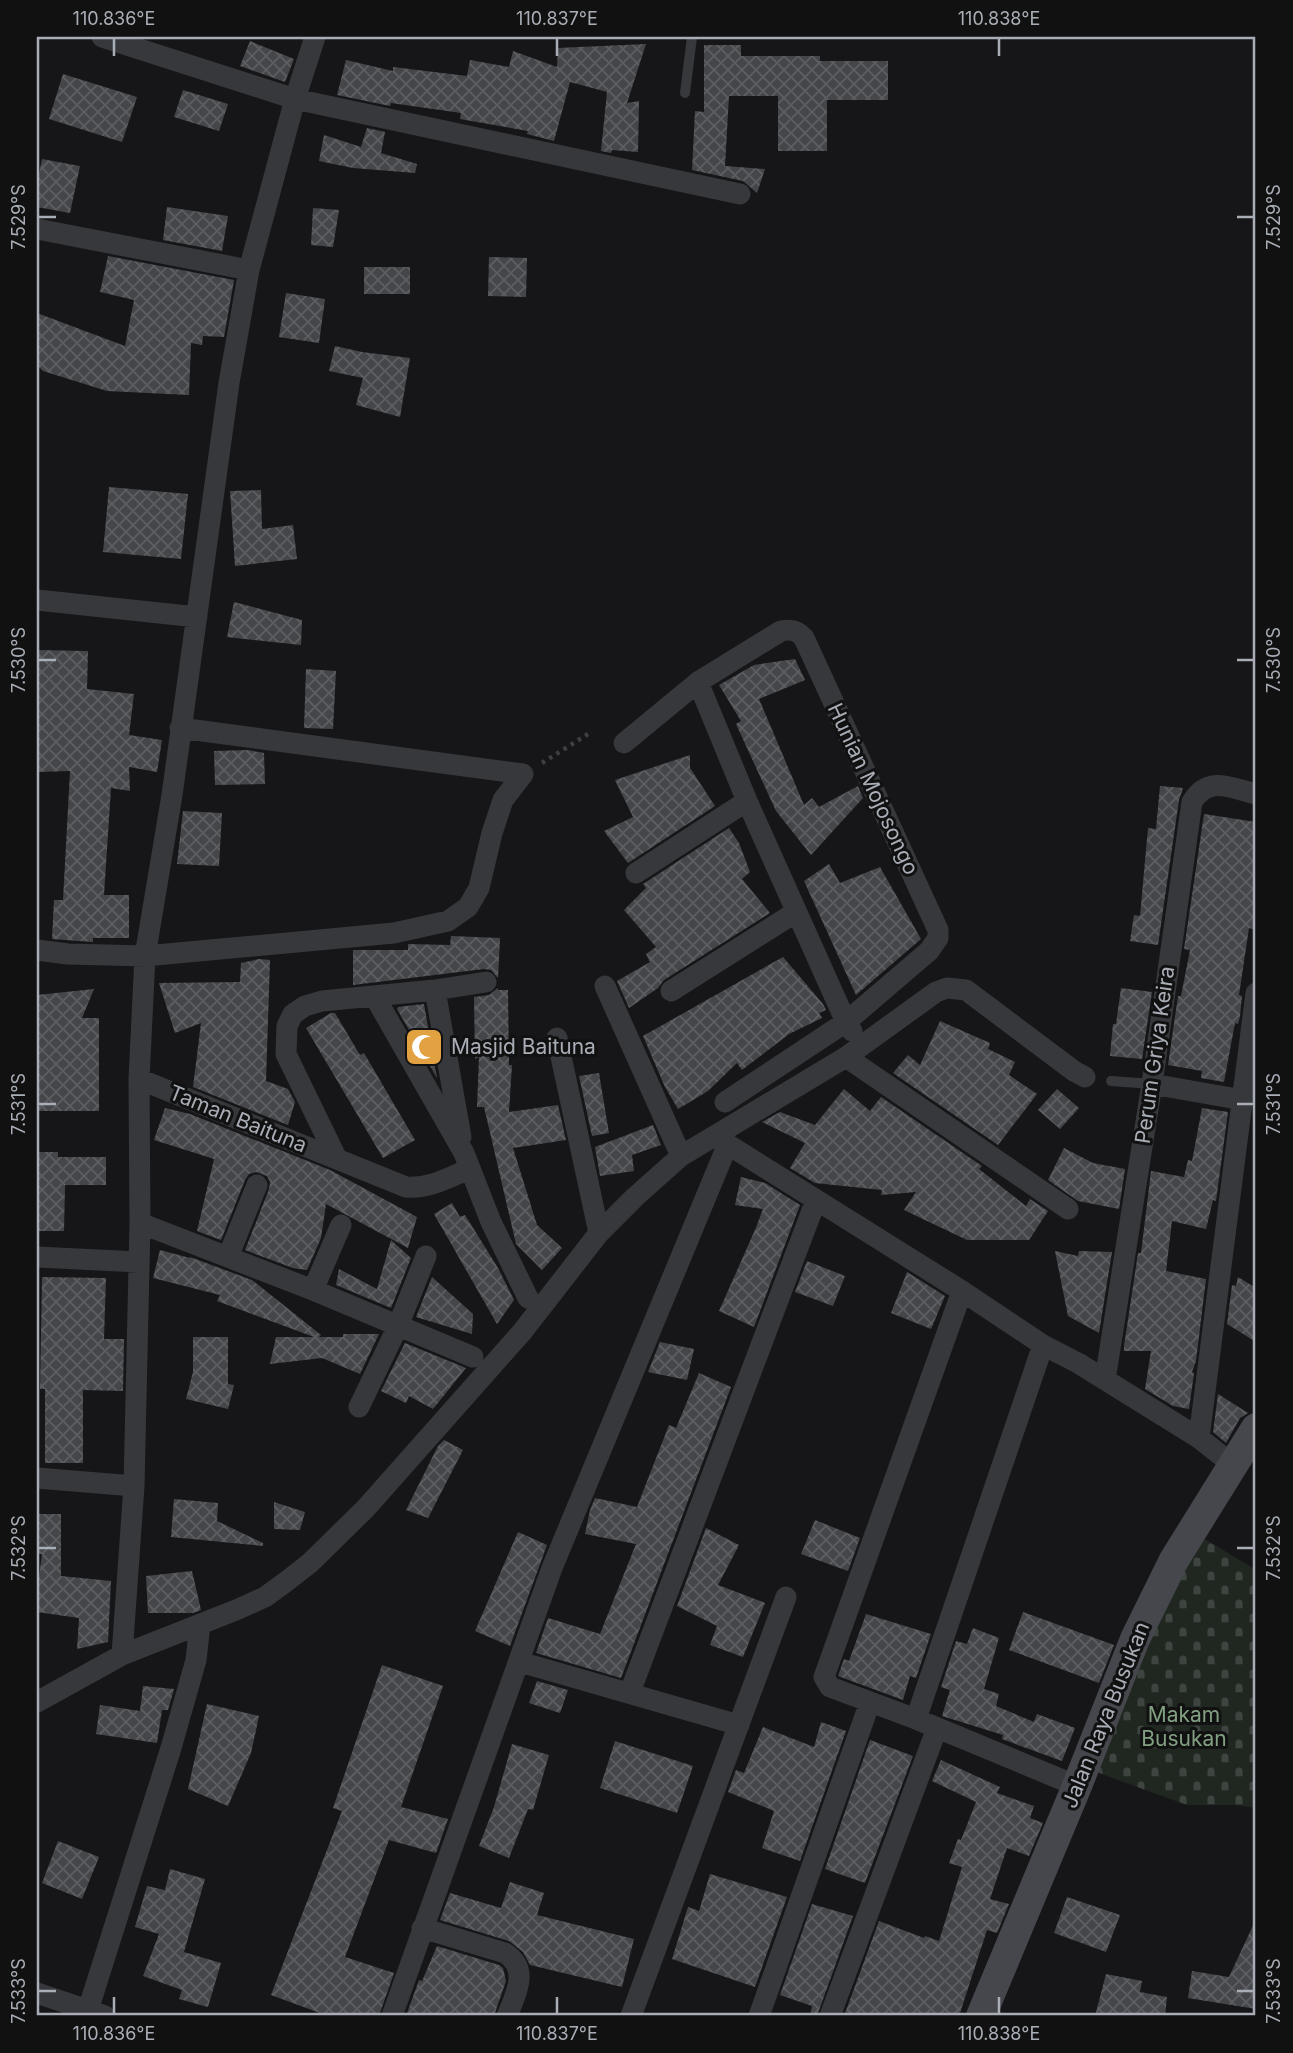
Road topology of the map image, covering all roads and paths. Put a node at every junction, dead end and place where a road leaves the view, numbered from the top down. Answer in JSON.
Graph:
{"nodes":[{"id":1,"x":102,"y":37,"type":"edge"},
{"id":2,"x":315,"y":37,"type":"edge"},
{"id":3,"x":691,"y":37,"type":"edge"},
{"id":4,"x":685,"y":93,"type":"dead end"},
{"id":5,"x":295,"y":99,"type":"junction"},
{"id":6,"x":740,"y":194,"type":"dead end"},
{"id":7,"x":37,"y":229,"type":"edge"},
{"id":8,"x":249,"y":270,"type":"junction"},
{"id":9,"x":37,"y":600,"type":"edge"},
{"id":10,"x":197,"y":617,"type":"junction"},
{"id":11,"x":698,"y":682,"type":"junction"},
{"id":12,"x":180,"y":728,"type":"junction"},
{"id":13,"x":588,"y":734,"type":"dead end"},
{"id":14,"x":624,"y":743,"type":"dead end"},
{"id":15,"x":523,"y":774,"type":"junction"},
{"id":16,"x":1256,"y":794,"type":"edge"},
{"id":17,"x":747,"y":800,"type":"junction"},
{"id":18,"x":636,"y":873,"type":"dead end"},
{"id":19,"x":796,"y":912,"type":"junction"},
{"id":20,"x":37,"y":950,"type":"edge"},
{"id":21,"x":145,"y":956,"type":"junction"},
{"id":22,"x":486,"y":982,"type":"dead end"},
{"id":23,"x":605,"y":986,"type":"dead end"},
{"id":24,"x":435,"y":990,"type":"junction"},
{"id":25,"x":671,"y":991,"type":"dead end"},
{"id":26,"x":1256,"y":993,"type":"edge"},
{"id":27,"x":375,"y":997,"type":"junction"},
{"id":28,"x":846,"y":1022,"type":"junction"},
{"id":29,"x":557,"y":1038,"type":"dead end"},
{"id":30,"x":854,"y":1051,"type":"junction"},
{"id":31,"x":1085,"y":1077,"type":"dead end"},
{"id":32,"x":139,"y":1079,"type":"junction"},
{"id":33,"x":1111,"y":1082,"type":"dead end"},
{"id":34,"x":1152,"y":1084,"type":"junction"},
{"id":35,"x":1243,"y":1100,"type":"junction"},
{"id":36,"x":725,"y":1102,"type":"dead end"},
{"id":37,"x":720,"y":1141,"type":"junction"},
{"id":38,"x":681,"y":1156,"type":"junction"},
{"id":39,"x":337,"y":1159,"type":"junction"},
{"id":40,"x":467,"y":1161,"type":"junction"},
{"id":41,"x":257,"y":1185,"type":"dead end"},
{"id":42,"x":816,"y":1200,"type":"junction"},
{"id":43,"x":1068,"y":1209,"type":"dead end"},
{"id":44,"x":140,"y":1223,"type":"junction"},
{"id":45,"x":341,"y":1225,"type":"dead end"},
{"id":46,"x":599,"y":1233,"type":"junction"},
{"id":47,"x":426,"y":1256,"type":"dead end"},
{"id":48,"x":37,"y":1257,"type":"edge"},
{"id":49,"x":228,"y":1257,"type":"junction"},
{"id":50,"x":139,"y":1262,"type":"junction"},
{"id":51,"x":313,"y":1290,"type":"junction"},
{"id":52,"x":962,"y":1291,"type":"junction"},
{"id":53,"x":528,"y":1297,"type":"dead end"},
{"id":54,"x":398,"y":1326,"type":"junction"},
{"id":55,"x":1043,"y":1345,"type":"junction"},
{"id":56,"x":473,"y":1357,"type":"dead end"},
{"id":57,"x":1105,"y":1380,"type":"junction"},
{"id":58,"x":359,"y":1407,"type":"dead end"},
{"id":59,"x":1256,"y":1427,"type":"edge"},
{"id":60,"x":1199,"y":1438,"type":"junction"},
{"id":61,"x":1233,"y":1465,"type":"junction"},
{"id":62,"x":37,"y":1478,"type":"edge"},
{"id":63,"x":134,"y":1486,"type":"junction"},
{"id":64,"x":786,"y":1597,"type":"dead end"},
{"id":65,"x":200,"y":1624,"type":"junction"},
{"id":66,"x":122,"y":1655,"type":"junction"},
{"id":67,"x":520,"y":1662,"type":"junction"},
{"id":68,"x":630,"y":1692,"type":"junction"},
{"id":69,"x":37,"y":1702,"type":"edge"},
{"id":70,"x":870,"y":1702,"type":"junction"},
{"id":71,"x":916,"y":1719,"type":"junction"},
{"id":72,"x":739,"y":1725,"type":"junction"},
{"id":73,"x":937,"y":1728,"type":"junction"},
{"id":74,"x":1077,"y":1787,"type":"junction"},
{"id":75,"x":422,"y":1928,"type":"junction"},
{"id":76,"x":37,"y":1993,"type":"edge"},
{"id":77,"x":96,"y":2013,"type":"edge"},
{"id":78,"x":392,"y":2016,"type":"edge"},
{"id":79,"x":508,"y":2016,"type":"edge"},
{"id":80,"x":631,"y":2016,"type":"edge"},
{"id":81,"x":759,"y":2016,"type":"edge"},
{"id":82,"x":830,"y":2016,"type":"edge"},
{"id":83,"x":981,"y":2016,"type":"edge"}],
"edges":[{"from":1,"to":5,"type":"street"},
{"from":2,"to":5,"type":"street"},
{"from":3,"to":4,"type":"lane"},
{"from":5,"to":6,"type":"street"},
{"from":5,"to":8,"type":"street"},
{"from":7,"to":8,"type":"street"},
{"from":8,"to":10,"type":"street"},
{"from":9,"to":10,"type":"street"},
{"from":10,"to":12,"type":"street"},
{"from":11,"to":14,"type":"street","name":"Hunian Mojosongo"},
{"from":11,"to":17,"type":"street"},
{"from":11,"to":28,"type":"street","name":"Hunian Mojosongo"},
{"from":12,"to":15,"type":"street"},
{"from":12,"to":21,"type":"street"},
{"from":13,"to":15,"type":"path"},
{"from":15,"to":21,"type":"street"},
{"from":16,"to":34,"type":"street","name":"Perum Griya Keira"},
{"from":17,"to":18,"type":"street"},
{"from":17,"to":19,"type":"street"},
{"from":19,"to":25,"type":"street"},
{"from":19,"to":28,"type":"street"},
{"from":20,"to":21,"type":"street"},
{"from":21,"to":32,"type":"street"},
{"from":22,"to":24,"type":"street","name":"Taman Baituna"},
{"from":23,"to":38,"type":"street"},
{"from":24,"to":27,"type":"street","name":"Taman Baituna"},
{"from":24,"to":40,"type":"street"},
{"from":26,"to":35,"type":"street"},
{"from":27,"to":39,"type":"street","name":"Taman Baituna"},
{"from":27,"to":40,"type":"street"},
{"from":28,"to":30,"type":"street"},
{"from":28,"to":36,"type":"street","name":"Hunian Mojosongo"},
{"from":29,"to":46,"type":"street"},
{"from":30,"to":31,"type":"street"},
{"from":30,"to":37,"type":"street"},
{"from":30,"to":43,"type":"street"},
{"from":32,"to":39,"type":"street","name":"Taman Baituna"},
{"from":32,"to":44,"type":"street"},
{"from":33,"to":34,"type":"lane"},
{"from":34,"to":35,"type":"street"},
{"from":34,"to":57,"type":"street","name":"Perum Griya Keira"},
{"from":35,"to":60,"type":"street"},
{"from":37,"to":38,"type":"street"},
{"from":37,"to":42,"type":"street"},
{"from":37,"to":67,"type":"street"},
{"from":38,"to":46,"type":"street"},
{"from":39,"to":40,"type":"street","name":"Taman Baituna"},
{"from":40,"to":53,"type":"street"},
{"from":41,"to":49,"type":"street"},
{"from":42,"to":52,"type":"street"},
{"from":42,"to":68,"type":"street"},
{"from":44,"to":49,"type":"street"},
{"from":44,"to":50,"type":"street"},
{"from":45,"to":51,"type":"street"},
{"from":46,"to":65,"type":"street"},
{"from":47,"to":54,"type":"street"},
{"from":48,"to":50,"type":"street"},
{"from":49,"to":51,"type":"street"},
{"from":50,"to":63,"type":"street"},
{"from":51,"to":54,"type":"street"},
{"from":52,"to":55,"type":"street"},
{"from":52,"to":70,"type":"street"},
{"from":54,"to":56,"type":"street"},
{"from":54,"to":58,"type":"street"},
{"from":55,"to":57,"type":"street"},
{"from":55,"to":71,"type":"street"},
{"from":57,"to":60,"type":"street"},
{"from":59,"to":61,"type":"street","name":"Jalan Raya Busukan"},
{"from":60,"to":61,"type":"street"},
{"from":61,"to":74,"type":"street","name":"Jalan Raya Busukan"},
{"from":62,"to":63,"type":"street"},
{"from":63,"to":66,"type":"street"},
{"from":64,"to":72,"type":"street"},
{"from":65,"to":66,"type":"street"},
{"from":65,"to":77,"type":"street"},
{"from":66,"to":69,"type":"street"},
{"from":67,"to":68,"type":"street"},
{"from":67,"to":75,"type":"street"},
{"from":68,"to":72,"type":"street"},
{"from":70,"to":71,"type":"street"},
{"from":70,"to":81,"type":"street"},
{"from":71,"to":73,"type":"street"},
{"from":72,"to":80,"type":"street"},
{"from":73,"to":74,"type":"street"},
{"from":73,"to":82,"type":"street"},
{"from":74,"to":83,"type":"street","name":"Jalan Raya Busukan"},
{"from":75,"to":78,"type":"street"},
{"from":75,"to":79,"type":"street"},
{"from":76,"to":77,"type":"street"}]}
